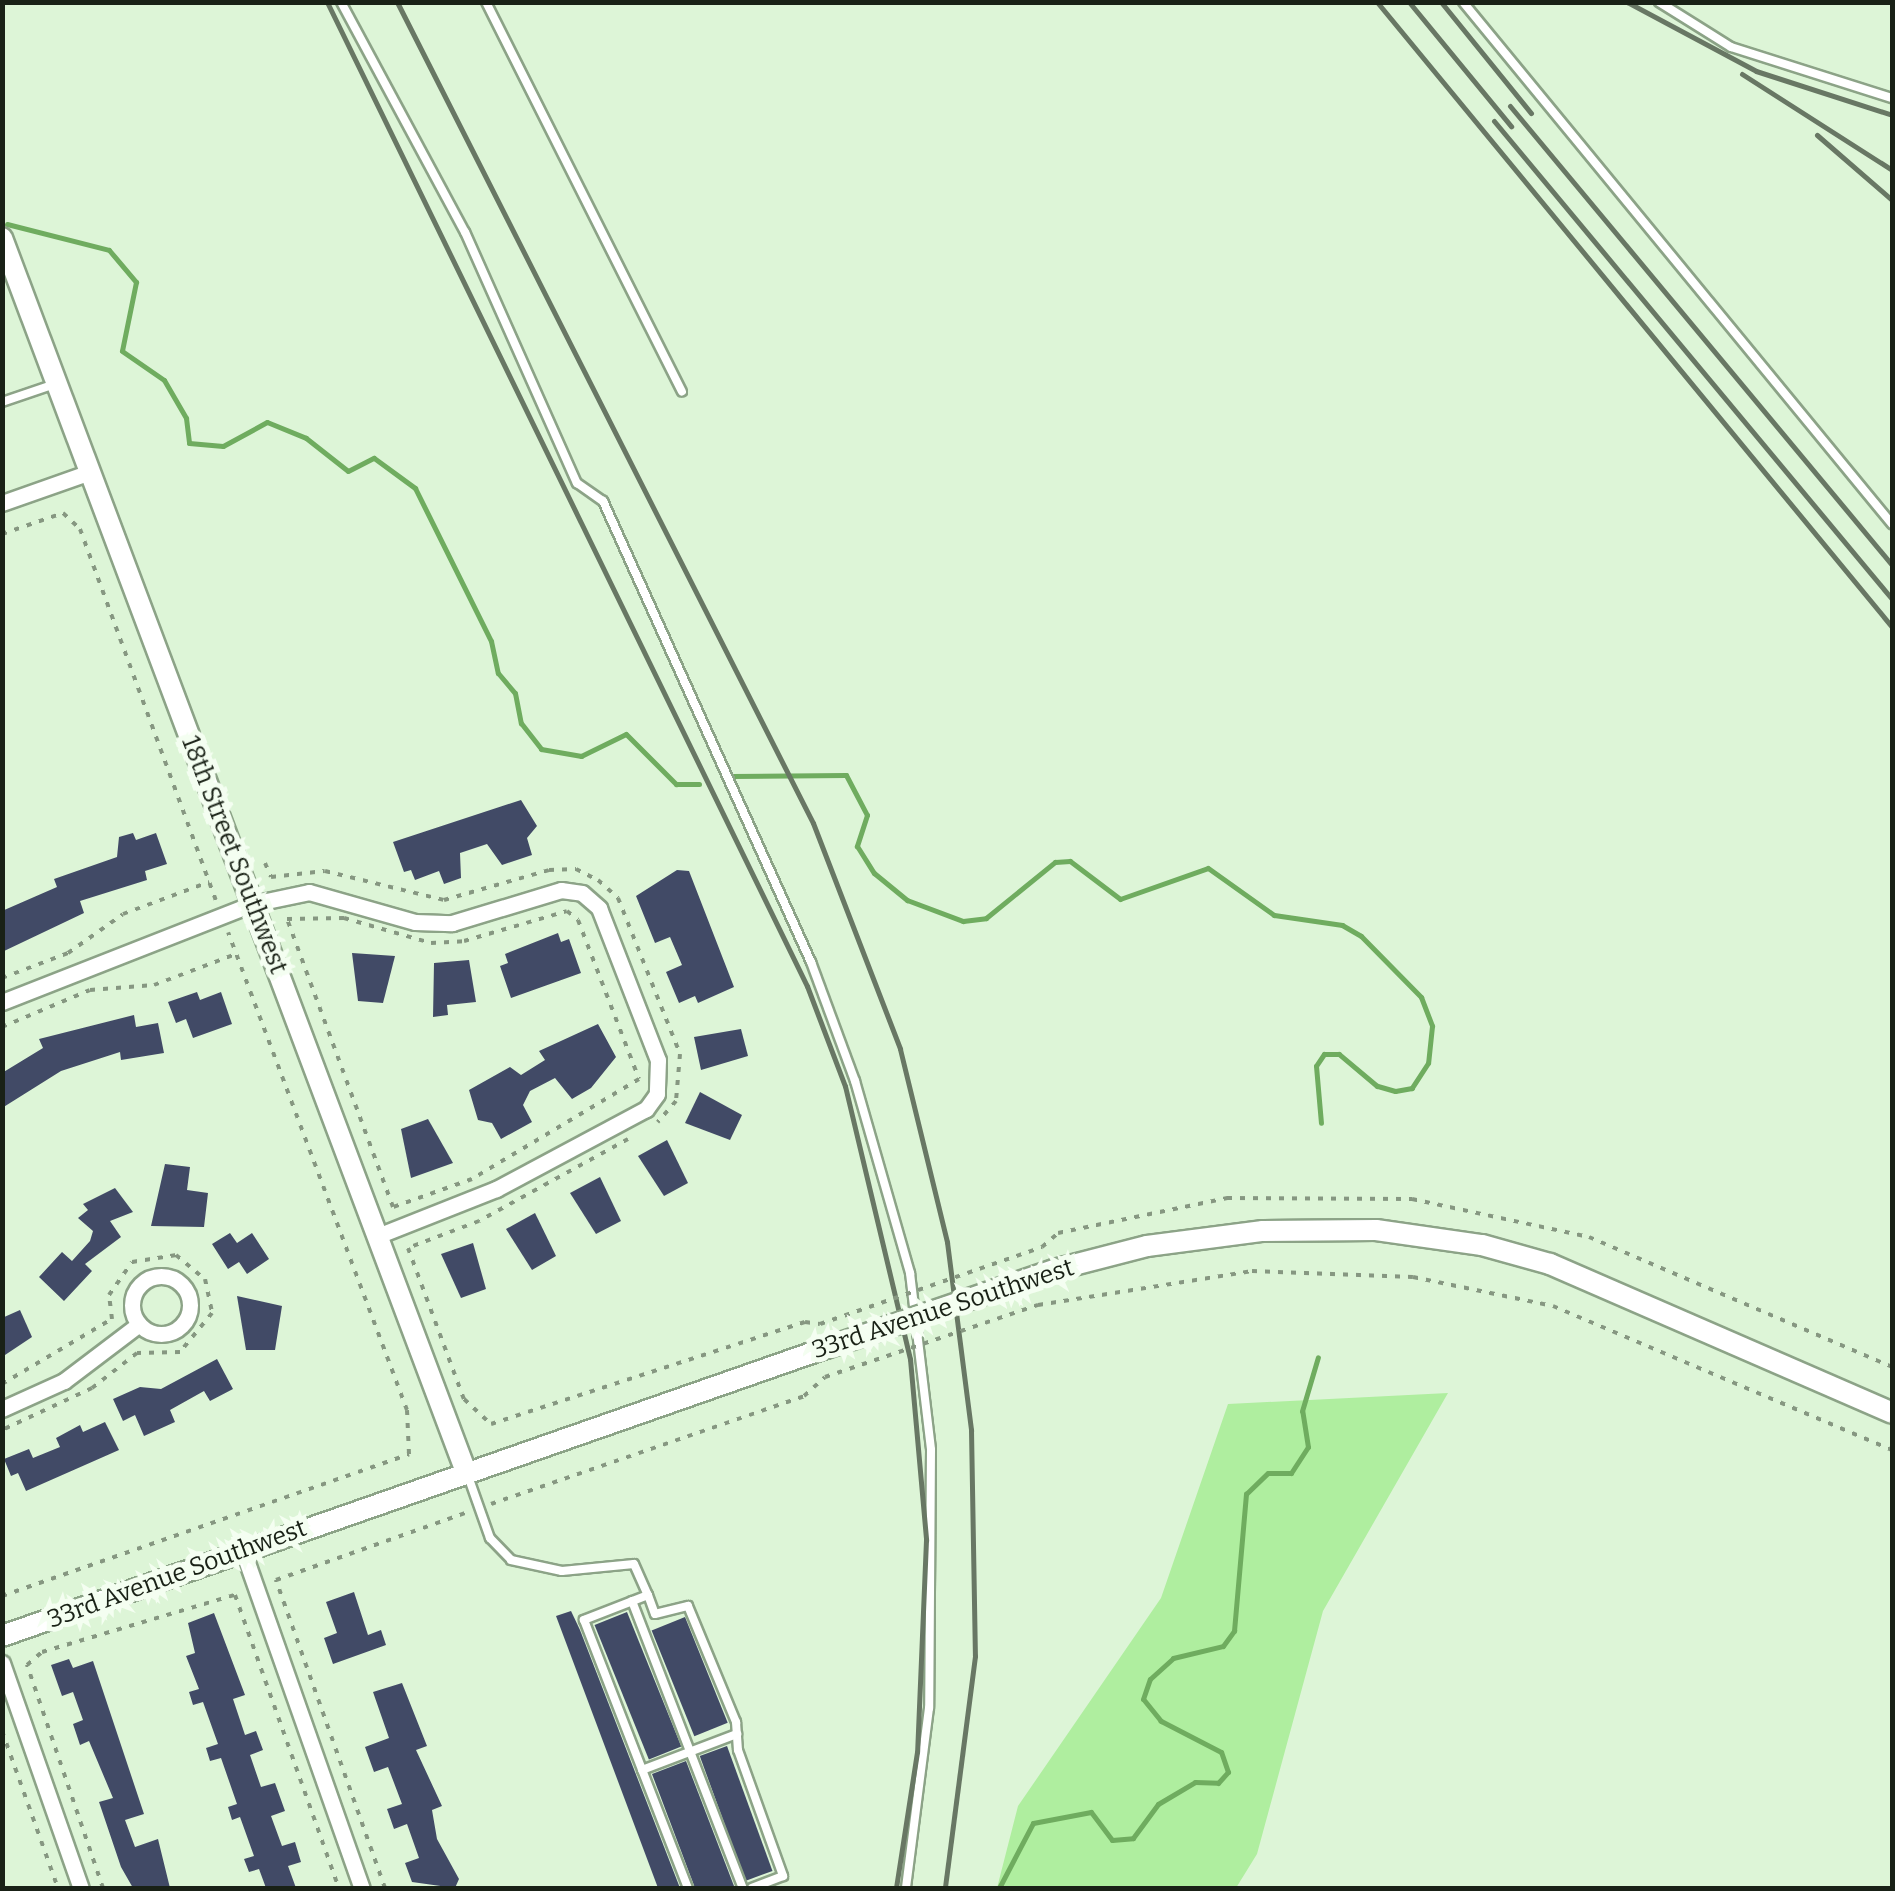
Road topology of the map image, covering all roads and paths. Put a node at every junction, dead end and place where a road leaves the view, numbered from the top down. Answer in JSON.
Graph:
{"nodes":[{"id":1,"x":340,"y":2,"type":"edge"},
{"id":2,"x":486,"y":2,"type":"edge"},
{"id":3,"x":1463,"y":2,"type":"edge"},
{"id":4,"x":1659,"y":2,"type":"edge"},
{"id":5,"x":1892,"y":98,"type":"edge"},
{"id":6,"x":2,"y":238,"type":"edge"},
{"id":7,"x":56,"y":384,"type":"junction"},
{"id":8,"x":682,"y":392,"type":"dead end"},
{"id":9,"x":2,"y":402,"type":"edge"},
{"id":10,"x":90,"y":472,"type":"junction"},
{"id":11,"x":2,"y":504,"type":"edge"},
{"id":12,"x":1892,"y":524,"type":"edge"},
{"id":13,"x":2,"y":534,"type":"edge"},
{"id":14,"x":209,"y":882,"type":"junction"},
{"id":15,"x":252,"y":904,"type":"junction"},
{"id":16,"x":218,"y":905,"type":"dead end"},
{"id":17,"x":286,"y":920,"type":"joint"},
{"id":18,"x":228,"y":932,"type":"dead end"},
{"id":19,"x":236,"y":954,"type":"junction"},
{"id":20,"x":2,"y":978,"type":"edge"},
{"id":21,"x":2,"y":1002,"type":"edge"},
{"id":22,"x":2,"y":1027,"type":"edge"},
{"id":23,"x":377,"y":1236,"type":"junction"},
{"id":24,"x":1042,"y":1247,"type":"dead end"},
{"id":25,"x":139,"y":1324,"type":"dead end"},
{"id":26,"x":820,"y":1324,"type":"dead end"},
{"id":27,"x":2,"y":1409,"type":"edge"},
{"id":28,"x":1892,"y":1413,"type":"edge"},
{"id":29,"x":1892,"y":1450,"type":"edge"},
{"id":30,"x":466,"y":1472,"type":"junction"},
{"id":31,"x":480,"y":1508,"type":"junction"},
{"id":32,"x":243,"y":1551,"type":"junction"},
{"id":33,"x":648,"y":1595,"type":"junction"},
{"id":34,"x":2,"y":1596,"type":"edge"},
{"id":35,"x":632,"y":1601,"type":"junction"},
{"id":36,"x":2,"y":1636,"type":"edge"},
{"id":37,"x":2,"y":1663,"type":"edge"},
{"id":38,"x":2,"y":1731,"type":"edge"},
{"id":39,"x":736,"y":1734,"type":"junction"},
{"id":40,"x":690,"y":1751,"type":"junction"},
{"id":41,"x":642,"y":1770,"type":"junction"},
{"id":42,"x":58,"y":1888,"type":"edge"},
{"id":43,"x":81,"y":1888,"type":"edge"},
{"id":44,"x":103,"y":1888,"type":"edge"},
{"id":45,"x":338,"y":1888,"type":"edge"},
{"id":46,"x":362,"y":1888,"type":"edge"},
{"id":47,"x":385,"y":1888,"type":"edge"},
{"id":48,"x":688,"y":1888,"type":"edge"},
{"id":49,"x":742,"y":1888,"type":"edge"},
{"id":50,"x":752,"y":1888,"type":"edge"},
{"id":51,"x":906,"y":1888,"type":"edge"}],
"edges":[{"from":1,"to":51,"type":"lane"},
{"from":2,"to":8,"type":"lane"},
{"from":3,"to":12,"type":"lane"},
{"from":4,"to":5,"type":"lane"},
{"from":6,"to":7,"type":"street","name":"18th Street Southwest"},
{"from":7,"to":9,"type":"lane"},
{"from":7,"to":10,"type":"street","name":"18th Street Southwest"},
{"from":10,"to":11,"type":"street"},
{"from":10,"to":15,"type":"street","name":"18th Street Southwest"},
{"from":13,"to":14,"type":"path"},
{"from":14,"to":16,"type":"path"},
{"from":14,"to":20,"type":"path"},
{"from":15,"to":21,"type":"street"},
{"from":15,"to":23,"type":"street","name":"18th Street Southwest"},
{"from":15,"to":23,"type":"street"},
{"from":17,"to":17,"type":"path"},
{"from":18,"to":19,"type":"path"},
{"from":19,"to":22,"type":"path"},
{"from":19,"to":34,"type":"path"},
{"from":23,"to":30,"type":"street","name":"18th Street Southwest"},
{"from":24,"to":26,"type":"path","bridge":true},
{"from":25,"to":27,"type":"street"},
{"from":28,"to":30,"type":"street","name":"33rd Avenue Southwest","bridge":true},
{"from":29,"to":31,"type":"path","bridge":true},
{"from":30,"to":31,"type":"lane"},
{"from":30,"to":32,"type":"street","name":"33rd Avenue Southwest"},
{"from":31,"to":33,"type":"lane"},
{"from":31,"to":47,"type":"path"},
{"from":32,"to":36,"type":"street","name":"33rd Avenue Southwest"},
{"from":32,"to":46,"type":"street"},
{"from":33,"to":35,"type":"lane"},
{"from":33,"to":39,"type":"lane"},
{"from":35,"to":40,"type":"lane"},
{"from":35,"to":41,"type":"lane"},
{"from":37,"to":43,"type":"street"},
{"from":38,"to":42,"type":"path"},
{"from":39,"to":40,"type":"lane"},
{"from":39,"to":50,"type":"lane"},
{"from":40,"to":41,"type":"lane"},
{"from":40,"to":49,"type":"lane"},
{"from":41,"to":48,"type":"lane"},
{"from":44,"to":45,"type":"path"}]}
